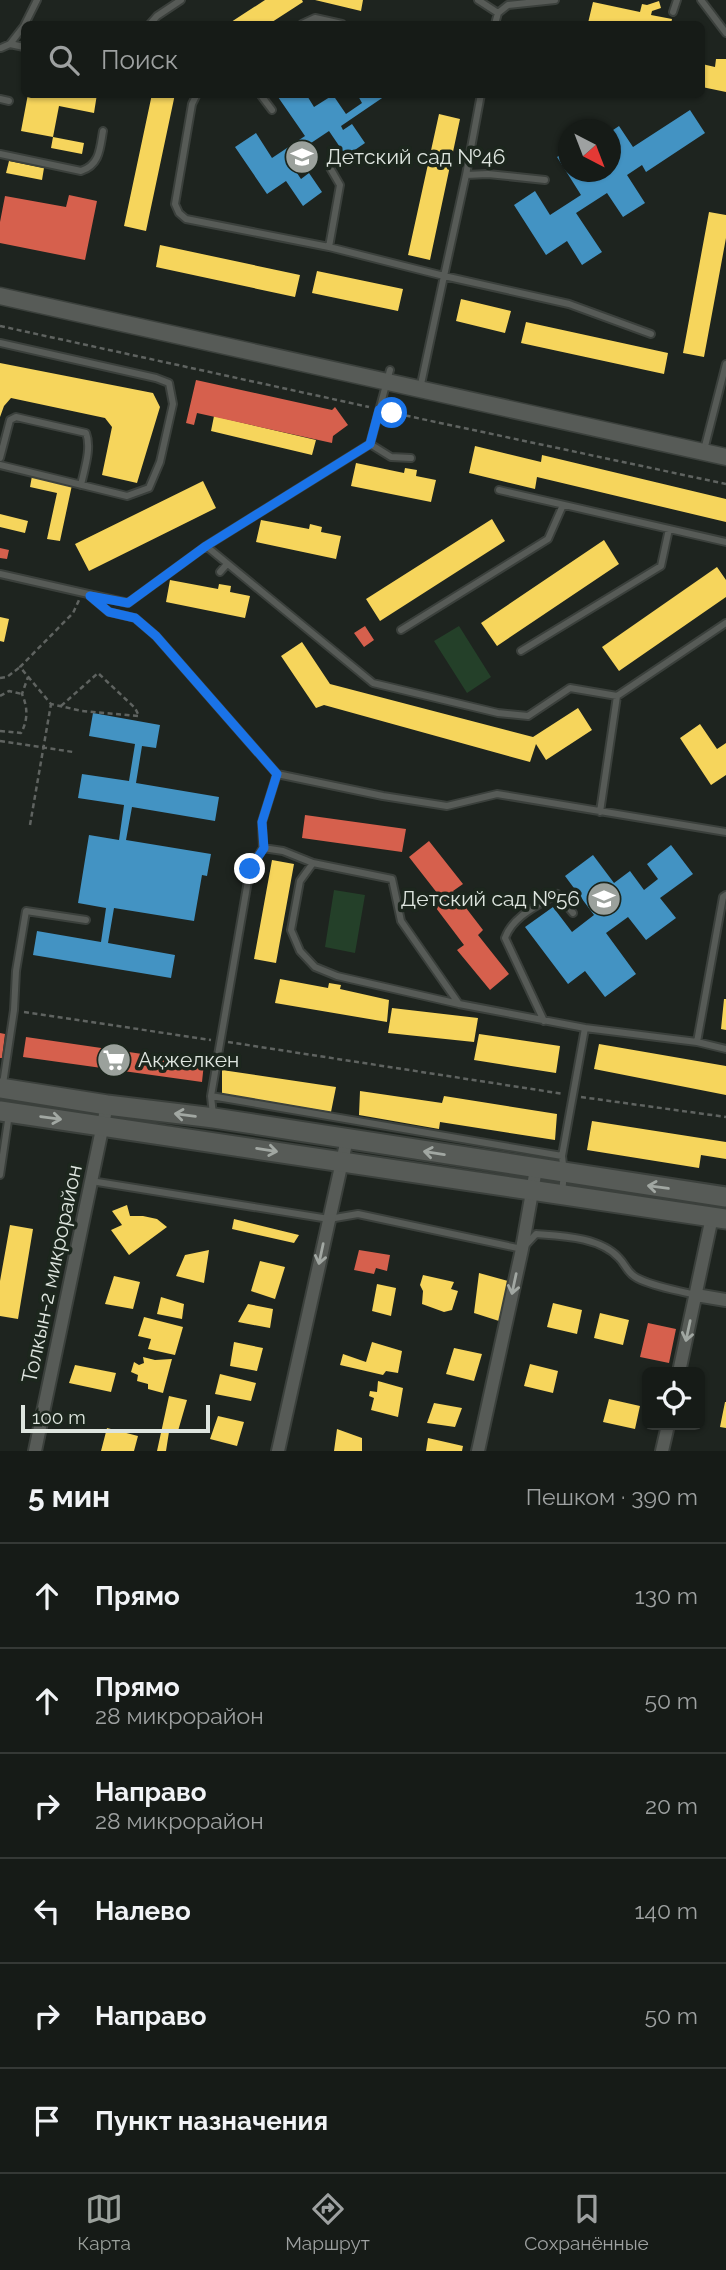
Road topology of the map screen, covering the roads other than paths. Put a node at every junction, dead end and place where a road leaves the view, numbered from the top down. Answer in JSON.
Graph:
{"nodes":[{"id":1,"x":37,"y":0,"type":"edge"},
{"id":2,"x":181,"y":0,"type":"edge"},
{"id":3,"x":478,"y":0,"type":"edge"},
{"id":4,"x":555,"y":0,"type":"edge"},
{"id":5,"x":677,"y":0,"type":"edge"},
{"id":6,"x":701,"y":0,"type":"edge"},
{"id":7,"x":673,"y":12,"type":"dead end"},
{"id":8,"x":498,"y":13,"type":"junction"},
{"id":9,"x":27,"y":21,"type":"edge"},
{"id":10,"x":153,"y":21,"type":"edge"},
{"id":11,"x":308,"y":21,"type":"edge"},
{"id":12,"x":328,"y":21,"type":"edge"},
{"id":13,"x":496,"y":21,"type":"edge"},
{"id":14,"x":21,"y":30,"type":"edge"},
{"id":15,"x":726,"y":33,"type":"edge"},
{"id":16,"x":10,"y":44,"type":"junction"},
{"id":17,"x":21,"y":46,"type":"edge"},
{"id":18,"x":0,"y":50,"type":"edge"},
{"id":19,"x":195,"y":98,"type":"edge"},
{"id":20,"x":263,"y":98,"type":"edge"},
{"id":21,"x":480,"y":98,"type":"edge"},
{"id":22,"x":0,"y":99,"type":"edge"},
{"id":23,"x":9,"y":101,"type":"dead end"},
{"id":24,"x":272,"y":110,"type":"dead end"},
{"id":25,"x":103,"y":131,"type":"dead end"},
{"id":26,"x":0,"y":154,"type":"edge"},
{"id":27,"x":329,"y":166,"type":"dead end"},
{"id":28,"x":466,"y":175,"type":"junction"},
{"id":29,"x":545,"y":180,"type":"dead end"},
{"id":30,"x":329,"y":247,"type":"junction"},
{"id":31,"x":444,"y":276,"type":"junction"},
{"id":32,"x":0,"y":296,"type":"edge"},
{"id":33,"x":651,"y":334,"type":"dead end"},
{"id":34,"x":0,"y":344,"type":"edge"},
{"id":35,"x":726,"y":364,"type":"edge"},
{"id":36,"x":388,"y":376,"type":"junction"},
{"id":37,"x":420,"y":389,"type":"junction"},
{"id":38,"x":370,"y":444,"type":"junction"},
{"id":39,"x":704,"y":452,"type":"junction"},
{"id":40,"x":726,"y":457,"type":"edge"},
{"id":41,"x":0,"y":458,"type":"edge"},
{"id":42,"x":411,"y":458,"type":"dead end"},
{"id":43,"x":0,"y":465,"type":"edge"},
{"id":44,"x":80,"y":485,"type":"junction"},
{"id":45,"x":499,"y":490,"type":"dead end"},
{"id":46,"x":562,"y":505,"type":"junction"},
{"id":47,"x":669,"y":529,"type":"junction"},
{"id":48,"x":726,"y":542,"type":"edge"},
{"id":49,"x":206,"y":546,"type":"junction"},
{"id":50,"x":227,"y":564,"type":"junction"},
{"id":51,"x":220,"y":572,"type":"dead end"},
{"id":52,"x":0,"y":574,"type":"edge"},
{"id":53,"x":86,"y":595,"type":"junction"},
{"id":54,"x":726,"y":623,"type":"edge"},
{"id":55,"x":401,"y":630,"type":"dead end"},
{"id":56,"x":520,"y":651,"type":"dead end"},
{"id":57,"x":617,"y":696,"type":"junction"},
{"id":58,"x":277,"y":774,"type":"junction"},
{"id":59,"x":600,"y":812,"type":"junction"},
{"id":60,"x":726,"y":832,"type":"edge"},
{"id":61,"x":264,"y":848,"type":"junction"},
{"id":62,"x":313,"y":863,"type":"junction"},
{"id":63,"x":726,"y":895,"type":"edge"},
{"id":64,"x":573,"y":913,"type":"dead end"},
{"id":65,"x":86,"y":920,"type":"dead end"},
{"id":66,"x":459,"y":1004,"type":"junction"},
{"id":67,"x":544,"y":1021,"type":"junction"},
{"id":68,"x":585,"y":1028,"type":"junction"},
{"id":69,"x":697,"y":1042,"type":"junction"},
{"id":70,"x":726,"y":1049,"type":"edge"},
{"id":71,"x":1,"y":1088,"type":"edge"},
{"id":72,"x":211,"y":1096,"type":"junction"},
{"id":73,"x":107,"y":1105,"type":"junction"},
{"id":74,"x":5,"y":1112,"type":"edge"},
{"id":75,"x":214,"y":1118,"type":"junction"},
{"id":76,"x":103,"y":1126,"type":"junction"},
{"id":77,"x":347,"y":1139,"type":"junction"},
{"id":78,"x":344,"y":1162,"type":"junction"},
{"id":79,"x":563,"y":1164,"type":"junction"},
{"id":80,"x":536,"y":1169,"type":"junction"},
{"id":81,"x":0,"y":1175,"type":"edge"},
{"id":82,"x":91,"y":1181,"type":"junction"},
{"id":83,"x":532,"y":1190,"type":"junction"},
{"id":84,"x":562,"y":1195,"type":"junction"},
{"id":85,"x":726,"y":1197,"type":"edge"},
{"id":86,"x":719,"y":1218,"type":"edge"},
{"id":87,"x":329,"y":1219,"type":"junction"},
{"id":88,"x":522,"y":1249,"type":"junction"},
{"id":89,"x":696,"y":1295,"type":"junction"},
{"id":90,"x":726,"y":1300,"type":"edge"},
{"id":91,"x":680,"y":1367,"type":"edge"},
{"id":92,"x":667,"y":1430,"type":"edge"},
{"id":93,"x":35,"y":1451,"type":"edge"},
{"id":94,"x":278,"y":1451,"type":"edge"},
{"id":95,"x":478,"y":1451,"type":"edge"},
{"id":96,"x":662,"y":1451,"type":"edge"}],
"edges":[{"from":1,"to":9,"type":"lane"},
{"from":2,"to":10,"type":"lane"},
{"from":3,"to":8,"type":"lane"},
{"from":4,"to":8,"type":"lane"},
{"from":5,"to":7,"type":"lane"},
{"from":6,"to":15,"type":"lane"},
{"from":8,"to":13,"type":"lane"},
{"from":11,"to":12,"type":"lane"},
{"from":14,"to":16,"type":"lane"},
{"from":16,"to":17,"type":"lane"},
{"from":16,"to":18,"type":"lane"},
{"from":19,"to":30,"type":"lane"},
{"from":20,"to":24,"type":"lane"},
{"from":21,"to":28,"type":"lane"},
{"from":22,"to":23,"type":"lane"},
{"from":25,"to":26,"type":"lane"},
{"from":27,"to":30,"type":"lane"},
{"from":28,"to":29,"type":"lane"},
{"from":28,"to":31,"type":"lane"},
{"from":30,"to":31,"type":"lane"},
{"from":31,"to":33,"type":"lane"},
{"from":31,"to":37,"type":"lane"},
{"from":32,"to":36,"type":"street"},
{"from":34,"to":44,"type":"lane"},
{"from":35,"to":39,"type":"lane"},
{"from":36,"to":37,"type":"street"},
{"from":36,"to":38,"type":"lane"},
{"from":37,"to":39,"type":"street"},
{"from":38,"to":42,"type":"lane"},
{"from":38,"to":49,"type":"lane"},
{"from":39,"to":40,"type":"street"},
{"from":41,"to":44,"type":"lane"},
{"from":43,"to":44,"type":"lane"},
{"from":45,"to":46,"type":"lane"},
{"from":46,"to":47,"type":"lane"},
{"from":46,"to":55,"type":"lane"},
{"from":47,"to":48,"type":"lane"},
{"from":47,"to":56,"type":"lane"},
{"from":49,"to":50,"type":"lane"},
{"from":49,"to":53,"type":"lane"},
{"from":50,"to":51,"type":"lane"},
{"from":50,"to":57,"type":"lane"},
{"from":52,"to":53,"type":"lane"},
{"from":53,"to":58,"type":"lane"},
{"from":54,"to":57,"type":"lane"},
{"from":57,"to":59,"type":"lane"},
{"from":58,"to":59,"type":"lane"},
{"from":58,"to":61,"type":"lane"},
{"from":59,"to":60,"type":"lane"},
{"from":61,"to":62,"type":"lane"},
{"from":61,"to":72,"type":"lane"},
{"from":62,"to":66,"type":"lane"},
{"from":62,"to":66,"type":"lane"},
{"from":63,"to":69,"type":"lane"},
{"from":64,"to":67,"type":"lane"},
{"from":65,"to":71,"type":"lane"},
{"from":66,"to":67,"type":"lane"},
{"from":67,"to":68,"type":"lane"},
{"from":68,"to":69,"type":"lane"},
{"from":68,"to":79,"type":"lane"},
{"from":69,"to":70,"type":"lane"},
{"from":71,"to":73,"type":"main road"},
{"from":72,"to":75,"type":"lane"},
{"from":72,"to":79,"type":"lane"},
{"from":75,"to":73,"type":"main road","one_way":true},
{"from":73,"to":76,"type":"street","name":"Толкын-2 микрорайон"},
{"from":74,"to":76,"type":"main road","one_way":true},
{"from":74,"to":81,"type":"lane"},
{"from":75,"to":77,"type":"main road"},
{"from":76,"to":78,"type":"main road","one_way":true},
{"from":76,"to":82,"type":"street","name":"Толкын-2 микрорайон"},
{"from":77,"to":78,"type":"street"},
{"from":80,"to":77,"type":"main road","one_way":true},
{"from":78,"to":83,"type":"main road"},
{"from":78,"to":87,"type":"street"},
{"from":79,"to":80,"type":"main road"},
{"from":79,"to":84,"type":"lane"},
{"from":85,"to":79,"type":"main road","one_way":true},
{"from":80,"to":83,"type":"street"},
{"from":82,"to":87,"type":"lane"},
{"from":82,"to":93,"type":"street","name":"Толкын-2 микрорайон"},
{"from":83,"to":84,"type":"main road"},
{"from":83,"to":88,"type":"street"},
{"from":84,"to":86,"type":"main road"},
{"from":86,"to":89,"type":"street"},
{"from":87,"to":88,"type":"lane"},
{"from":87,"to":94,"type":"street","one_way":true},
{"from":88,"to":89,"type":"lane"},
{"from":88,"to":95,"type":"street","one_way":true},
{"from":89,"to":90,"type":"street"},
{"from":89,"to":91,"type":"street","one_way":true},
{"from":92,"to":96,"type":"street"}]}
